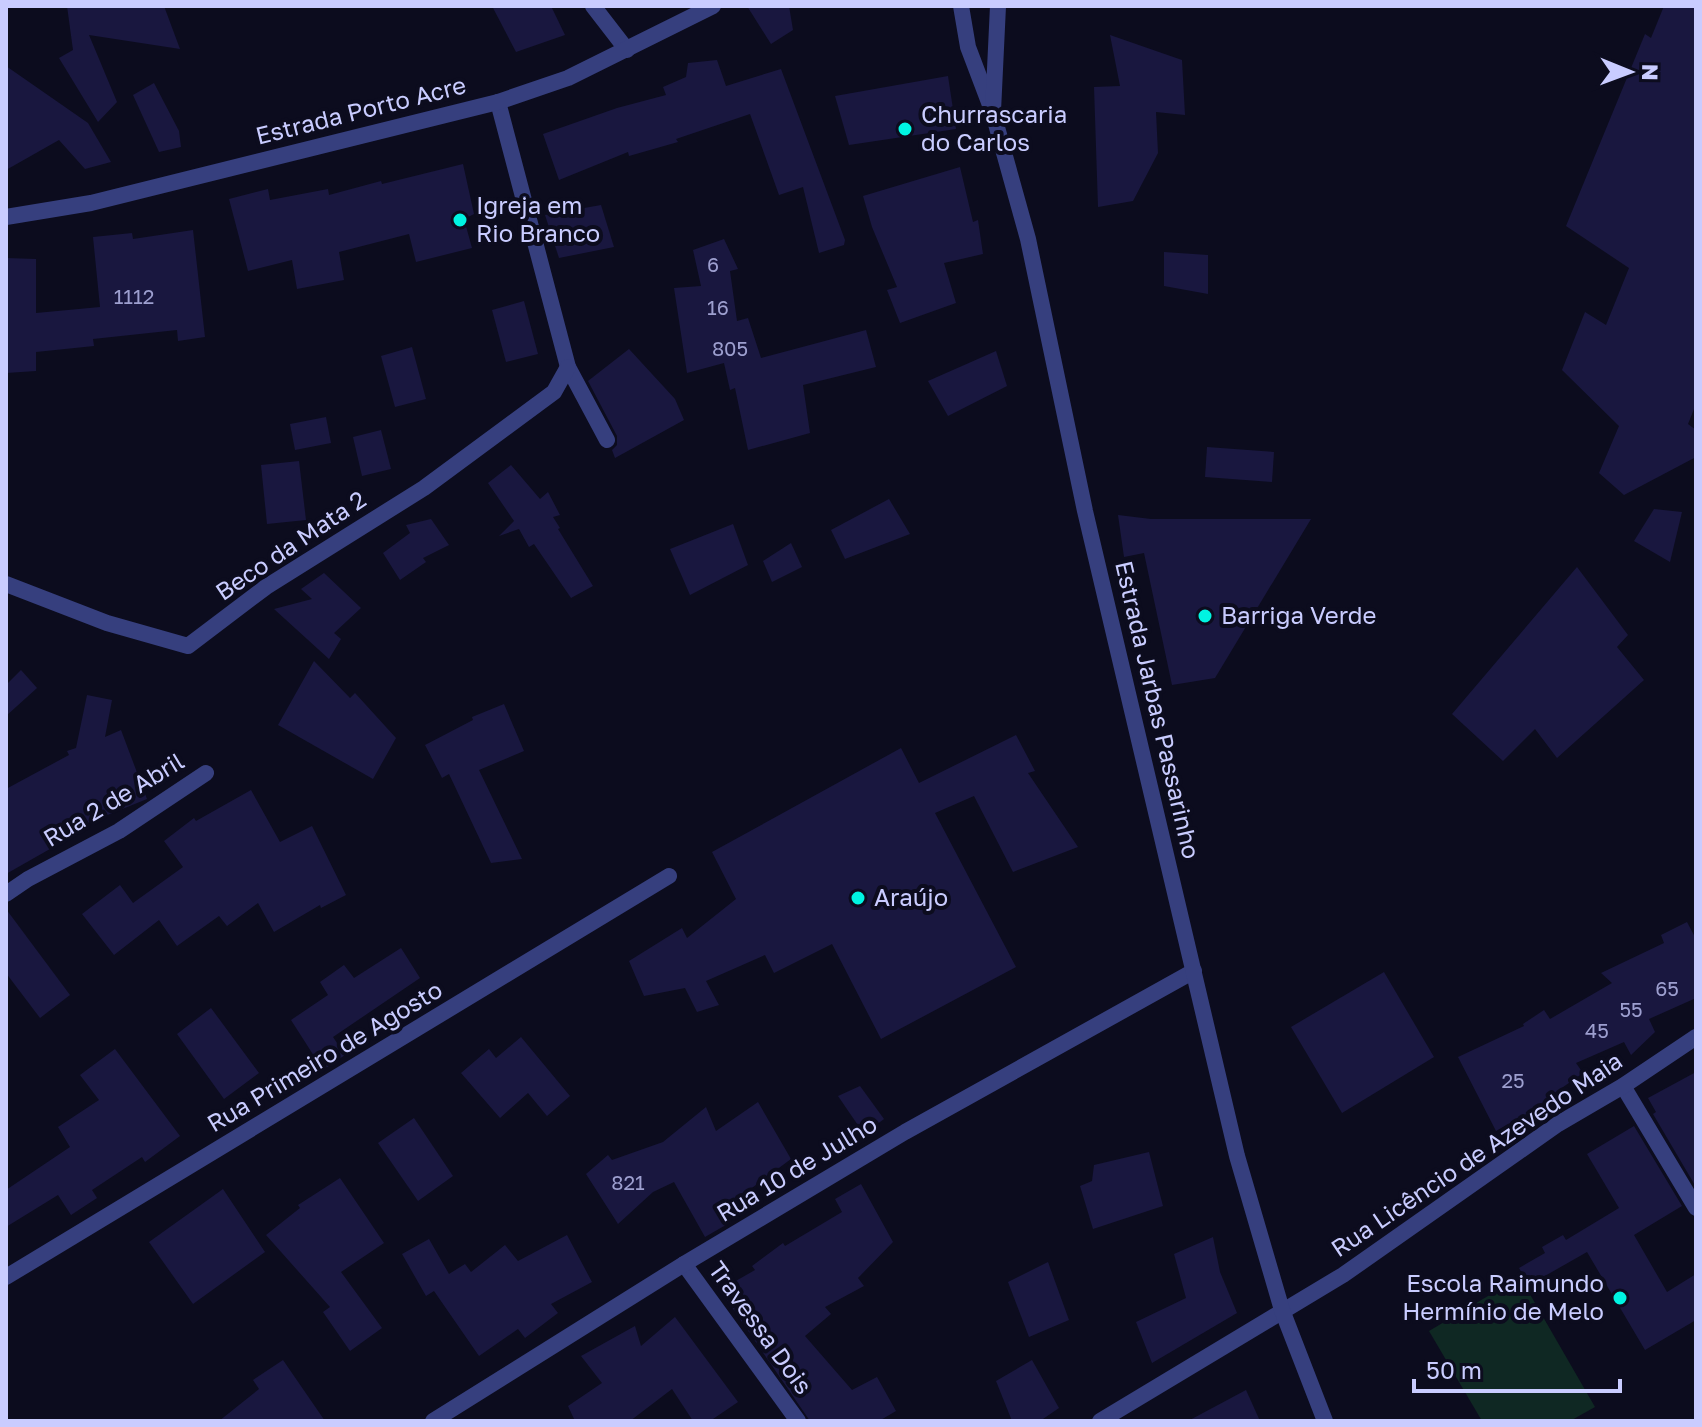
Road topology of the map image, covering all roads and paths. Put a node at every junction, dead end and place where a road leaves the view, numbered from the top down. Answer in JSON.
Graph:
{"nodes":[{"id":1,"x":593,"y":6,"type":"edge"},
{"id":2,"x":713,"y":6,"type":"edge"},
{"id":3,"x":961,"y":6,"type":"edge"},
{"id":4,"x":998,"y":6,"type":"edge"},
{"id":5,"x":627,"y":50,"type":"junction"},
{"id":6,"x":498,"y":102,"type":"junction"},
{"id":7,"x":993,"y":113,"type":"junction"},
{"id":8,"x":6,"y":217,"type":"edge"},
{"id":9,"x":568,"y":367,"type":"junction"},
{"id":10,"x":607,"y":440,"type":"dead end"},
{"id":11,"x":6,"y":584,"type":"edge"},
{"id":12,"x":206,"y":773,"type":"dead end"},
{"id":13,"x":669,"y":876,"type":"dead end"},
{"id":14,"x":6,"y":894,"type":"edge"},
{"id":15,"x":1194,"y":971,"type":"junction"},
{"id":16,"x":1696,"y":1037,"type":"edge"},
{"id":17,"x":1623,"y":1086,"type":"junction"},
{"id":18,"x":1696,"y":1208,"type":"edge"},
{"id":19,"x":684,"y":1264,"type":"junction"},
{"id":20,"x":6,"y":1277,"type":"edge"},
{"id":21,"x":1282,"y":1310,"type":"junction"},
{"id":22,"x":433,"y":1421,"type":"edge"},
{"id":23,"x":798,"y":1421,"type":"edge"},
{"id":24,"x":1100,"y":1421,"type":"edge"},
{"id":25,"x":1325,"y":1421,"type":"edge"}],
"edges":[{"from":1,"to":5,"type":"street"},
{"from":2,"to":5,"type":"street","name":"Estrada Porto Acre"},
{"from":3,"to":7,"type":"street","name":"Estrada Jarbas Passarinho"},
{"from":4,"to":7,"type":"street"},
{"from":5,"to":6,"type":"street","name":"Estrada Porto Acre"},
{"from":6,"to":8,"type":"street","name":"Estrada Porto Acre"},
{"from":6,"to":9,"type":"street"},
{"from":7,"to":15,"type":"street","name":"Estrada Jarbas Passarinho"},
{"from":9,"to":10,"type":"street"},
{"from":9,"to":11,"type":"street","name":"Beco da Mata 2"},
{"from":12,"to":14,"type":"street","name":"Rua 2 de Abril"},
{"from":13,"to":20,"type":"street","name":"Rua Primeiro de Agosto"},
{"from":15,"to":19,"type":"street","name":"Rua 10 de Julho"},
{"from":15,"to":21,"type":"street","name":"Estrada Jarbas Passarinho"},
{"from":16,"to":17,"type":"street","name":"Rua Licêncio de Azevedo Maia"},
{"from":17,"to":18,"type":"street"},
{"from":17,"to":21,"type":"street","name":"Rua Licêncio de Azevedo Maia"},
{"from":19,"to":22,"type":"street","name":"Rua 10 de Julho"},
{"from":19,"to":23,"type":"street","name":"Travessa Dois"},
{"from":21,"to":24,"type":"street","name":"Rua Licêncio de Azevedo Maia"},
{"from":21,"to":25,"type":"street","name":"Estrada Jarbas Passarinho"}]}
